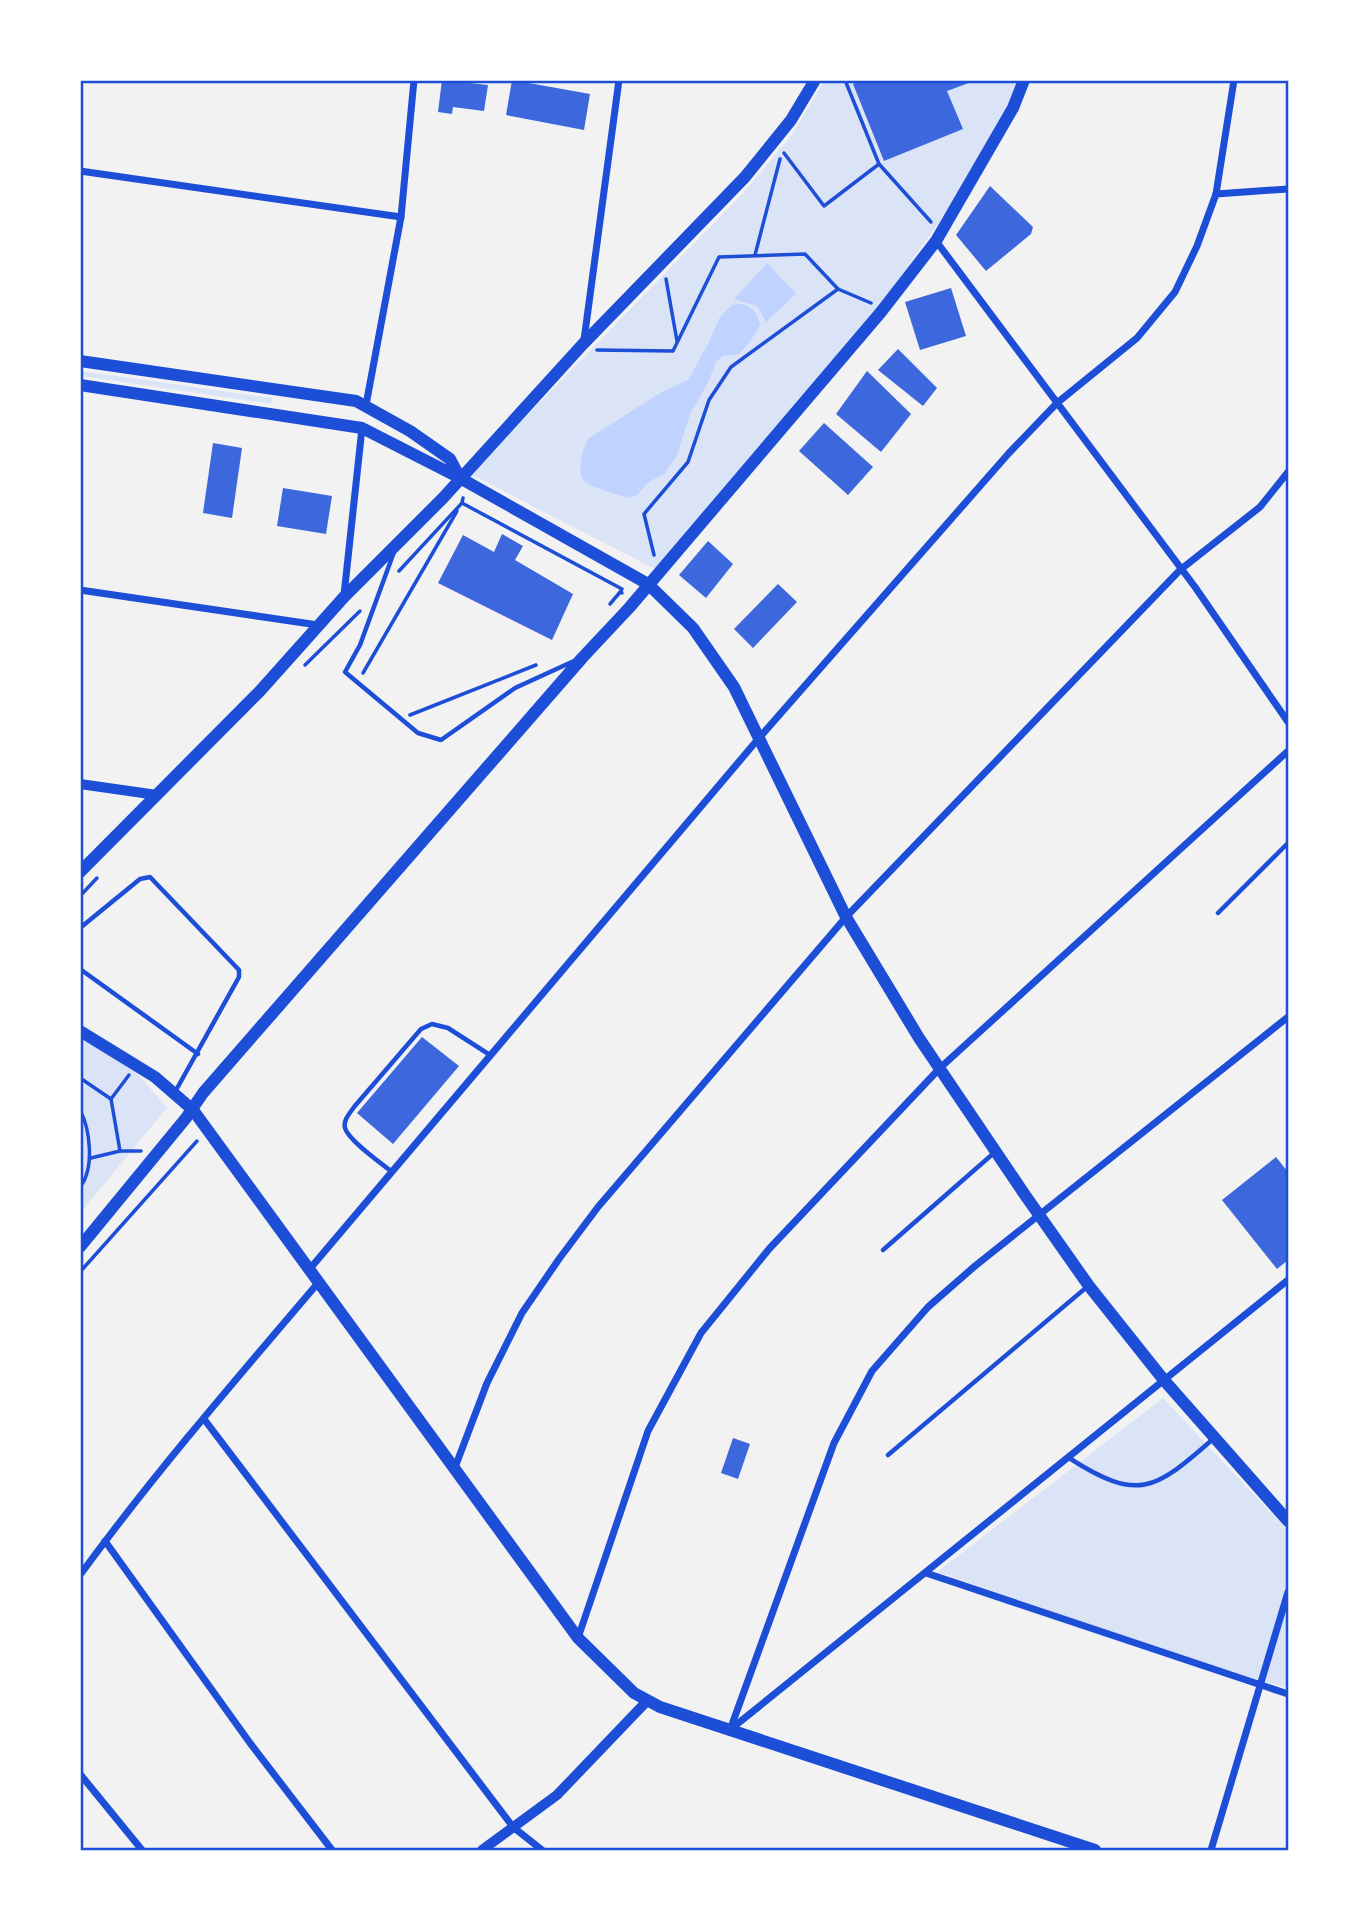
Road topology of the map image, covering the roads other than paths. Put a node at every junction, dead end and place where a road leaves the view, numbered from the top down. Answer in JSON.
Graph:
{"nodes":[{"id":1,"x":414,"y":80,"type":"edge"},
{"id":2,"x":619,"y":80,"type":"edge"},
{"id":3,"x":815,"y":80,"type":"edge"},
{"id":4,"x":1024,"y":80,"type":"edge"},
{"id":5,"x":1234,"y":80,"type":"edge"},
{"id":6,"x":80,"y":171,"type":"edge"},
{"id":7,"x":1289,"y":189,"type":"edge"},
{"id":8,"x":1216,"y":194,"type":"junction"},
{"id":9,"x":401,"y":216,"type":"junction"},
{"id":10,"x":936,"y":242,"type":"junction"},
{"id":11,"x":589,"y":347,"type":"junction"},
{"id":12,"x":80,"y":361,"type":"edge"},
{"id":13,"x":80,"y":385,"type":"edge"},
{"id":14,"x":1057,"y":403,"type":"junction"},
{"id":15,"x":366,"y":405,"type":"junction"},
{"id":16,"x":362,"y":428,"type":"junction"},
{"id":17,"x":1289,"y":472,"type":"edge"},
{"id":18,"x":460,"y":478,"type":"junction"},
{"id":19,"x":398,"y":542,"type":"junction"},
{"id":20,"x":1180,"y":570,"type":"junction"},
{"id":21,"x":648,"y":584,"type":"junction"},
{"id":22,"x":80,"y":590,"type":"edge"},
{"id":23,"x":344,"y":597,"type":"junction"},
{"id":24,"x":319,"y":625,"type":"junction"},
{"id":25,"x":583,"y":657,"type":"junction"},
{"id":26,"x":1289,"y":722,"type":"edge"},
{"id":27,"x":759,"y":738,"type":"junction"},
{"id":28,"x":1289,"y":751,"type":"edge"},
{"id":29,"x":80,"y":784,"type":"edge"},
{"id":30,"x":158,"y":794,"type":"junction"},
{"id":31,"x":1289,"y":843,"type":"edge"},
{"id":32,"x":80,"y":872,"type":"edge"},
{"id":33,"x":1219,"y":913,"type":"dead end"},
{"id":34,"x":846,"y":917,"type":"junction"},
{"id":35,"x":80,"y":928,"type":"edge"},
{"id":36,"x":80,"y":969,"type":"edge"},
{"id":37,"x":1289,"y":1017,"type":"edge"},
{"id":38,"x":80,"y":1031,"type":"edge"},
{"id":39,"x":198,"y":1054,"type":"junction"},
{"id":40,"x":491,"y":1055,"type":"junction"},
{"id":41,"x":940,"y":1068,"type":"junction"},
{"id":42,"x":174,"y":1093,"type":"junction"},
{"id":43,"x":192,"y":1110,"type":"junction"},
{"id":44,"x":996,"y":1151,"type":"junction"},
{"id":45,"x":392,"y":1172,"type":"junction"},
{"id":46,"x":1041,"y":1216,"type":"junction"},
{"id":47,"x":80,"y":1247,"type":"edge"},
{"id":48,"x":883,"y":1250,"type":"dead end"},
{"id":49,"x":308,"y":1271,"type":"junction"},
{"id":50,"x":1289,"y":1280,"type":"edge"},
{"id":51,"x":318,"y":1283,"type":"junction"},
{"id":52,"x":1089,"y":1286,"type":"junction"},
{"id":53,"x":1163,"y":1379,"type":"junction"},
{"id":54,"x":204,"y":1419,"type":"junction"},
{"id":55,"x":1214,"y":1439,"type":"junction"},
{"id":56,"x":888,"y":1455,"type":"dead end"},
{"id":57,"x":1068,"y":1457,"type":"junction"},
{"id":58,"x":454,"y":1471,"type":"junction"},
{"id":59,"x":1289,"y":1521,"type":"edge"},
{"id":60,"x":105,"y":1541,"type":"junction"},
{"id":61,"x":926,"y":1573,"type":"junction"},
{"id":62,"x":80,"y":1576,"type":"edge"},
{"id":63,"x":1289,"y":1592,"type":"edge"},
{"id":64,"x":578,"y":1638,"type":"junction"},
{"id":65,"x":1262,"y":1686,"type":"junction"},
{"id":66,"x":1289,"y":1695,"type":"edge"},
{"id":67,"x":647,"y":1701,"type":"junction"},
{"id":68,"x":730,"y":1730,"type":"junction"},
{"id":69,"x":80,"y":1774,"type":"edge"},
{"id":70,"x":513,"y":1827,"type":"junction"},
{"id":71,"x":142,"y":1850,"type":"edge"},
{"id":72,"x":332,"y":1850,"type":"edge"},
{"id":73,"x":482,"y":1850,"type":"edge"},
{"id":74,"x":542,"y":1850,"type":"edge"},
{"id":75,"x":1095,"y":1850,"type":"edge"},
{"id":76,"x":1211,"y":1850,"type":"edge"}],
"edges":[{"from":1,"to":9,"type":"street"},
{"from":2,"to":11,"type":"street"},
{"from":3,"to":11,"type":"main road"},
{"from":4,"to":10,"type":"main road"},
{"from":5,"to":8,"type":"street"},
{"from":6,"to":9,"type":"street"},
{"from":7,"to":8,"type":"street"},
{"from":8,"to":14,"type":"street"},
{"from":9,"to":15,"type":"street"},
{"from":10,"to":14,"type":"street"},
{"from":10,"to":21,"type":"main road"},
{"from":11,"to":18,"type":"main road"},
{"from":12,"to":15,"type":"main road"},
{"from":13,"to":16,"type":"main road"},
{"from":14,"to":20,"type":"street"},
{"from":14,"to":27,"type":"street"},
{"from":15,"to":18,"type":"main road"},
{"from":16,"to":18,"type":"main road"},
{"from":16,"to":23,"type":"street"},
{"from":17,"to":20,"type":"street"},
{"from":18,"to":19,"type":"main road"},
{"from":18,"to":21,"type":"main road"},
{"from":19,"to":23,"type":"main road"},
{"from":19,"to":25,"type":"lane"},
{"from":20,"to":26,"type":"street"},
{"from":20,"to":34,"type":"street"},
{"from":21,"to":25,"type":"main road"},
{"from":21,"to":27,"type":"main road"},
{"from":22,"to":24,"type":"street"},
{"from":23,"to":24,"type":"main road"},
{"from":24,"to":30,"type":"main road"},
{"from":25,"to":43,"type":"main road"},
{"from":27,"to":34,"type":"main road"},
{"from":27,"to":40,"type":"street"},
{"from":28,"to":41,"type":"street"},
{"from":29,"to":30,"type":"street"},
{"from":30,"to":32,"type":"main road"},
{"from":31,"to":33,"type":"lane"},
{"from":34,"to":41,"type":"main road"},
{"from":34,"to":58,"type":"street"},
{"from":35,"to":39,"type":"lane"},
{"from":36,"to":39,"type":"lane"},
{"from":37,"to":46,"type":"street"},
{"from":38,"to":42,"type":"main road"},
{"from":39,"to":42,"type":"lane"},
{"from":40,"to":45,"type":"street"},
{"from":40,"to":45,"type":"lane"},
{"from":41,"to":44,"type":"main road"},
{"from":41,"to":64,"type":"street"},
{"from":42,"to":43,"type":"main road"},
{"from":43,"to":47,"type":"main road"},
{"from":43,"to":49,"type":"main road"},
{"from":44,"to":46,"type":"main road"},
{"from":44,"to":48,"type":"lane"},
{"from":45,"to":49,"type":"street"},
{"from":46,"to":52,"type":"main road"},
{"from":46,"to":68,"type":"street"},
{"from":49,"to":51,"type":"main road"},
{"from":50,"to":53,"type":"street"},
{"from":51,"to":54,"type":"street"},
{"from":51,"to":58,"type":"main road"},
{"from":52,"to":53,"type":"main road"},
{"from":52,"to":56,"type":"lane"},
{"from":53,"to":55,"type":"main road"},
{"from":53,"to":57,"type":"street"},
{"from":54,"to":60,"type":"street"},
{"from":54,"to":70,"type":"street"},
{"from":55,"to":57,"type":"lane"},
{"from":55,"to":59,"type":"main road"},
{"from":57,"to":61,"type":"street"},
{"from":58,"to":64,"type":"main road"},
{"from":60,"to":62,"type":"street"},
{"from":60,"to":72,"type":"street"},
{"from":61,"to":65,"type":"street"},
{"from":61,"to":68,"type":"street"},
{"from":63,"to":65,"type":"street"},
{"from":64,"to":67,"type":"main road"},
{"from":65,"to":66,"type":"street"},
{"from":65,"to":76,"type":"street"},
{"from":67,"to":68,"type":"main road"},
{"from":67,"to":70,"type":"street"},
{"from":68,"to":75,"type":"main road"},
{"from":69,"to":71,"type":"street"},
{"from":70,"to":73,"type":"street"},
{"from":70,"to":74,"type":"street"}]}
